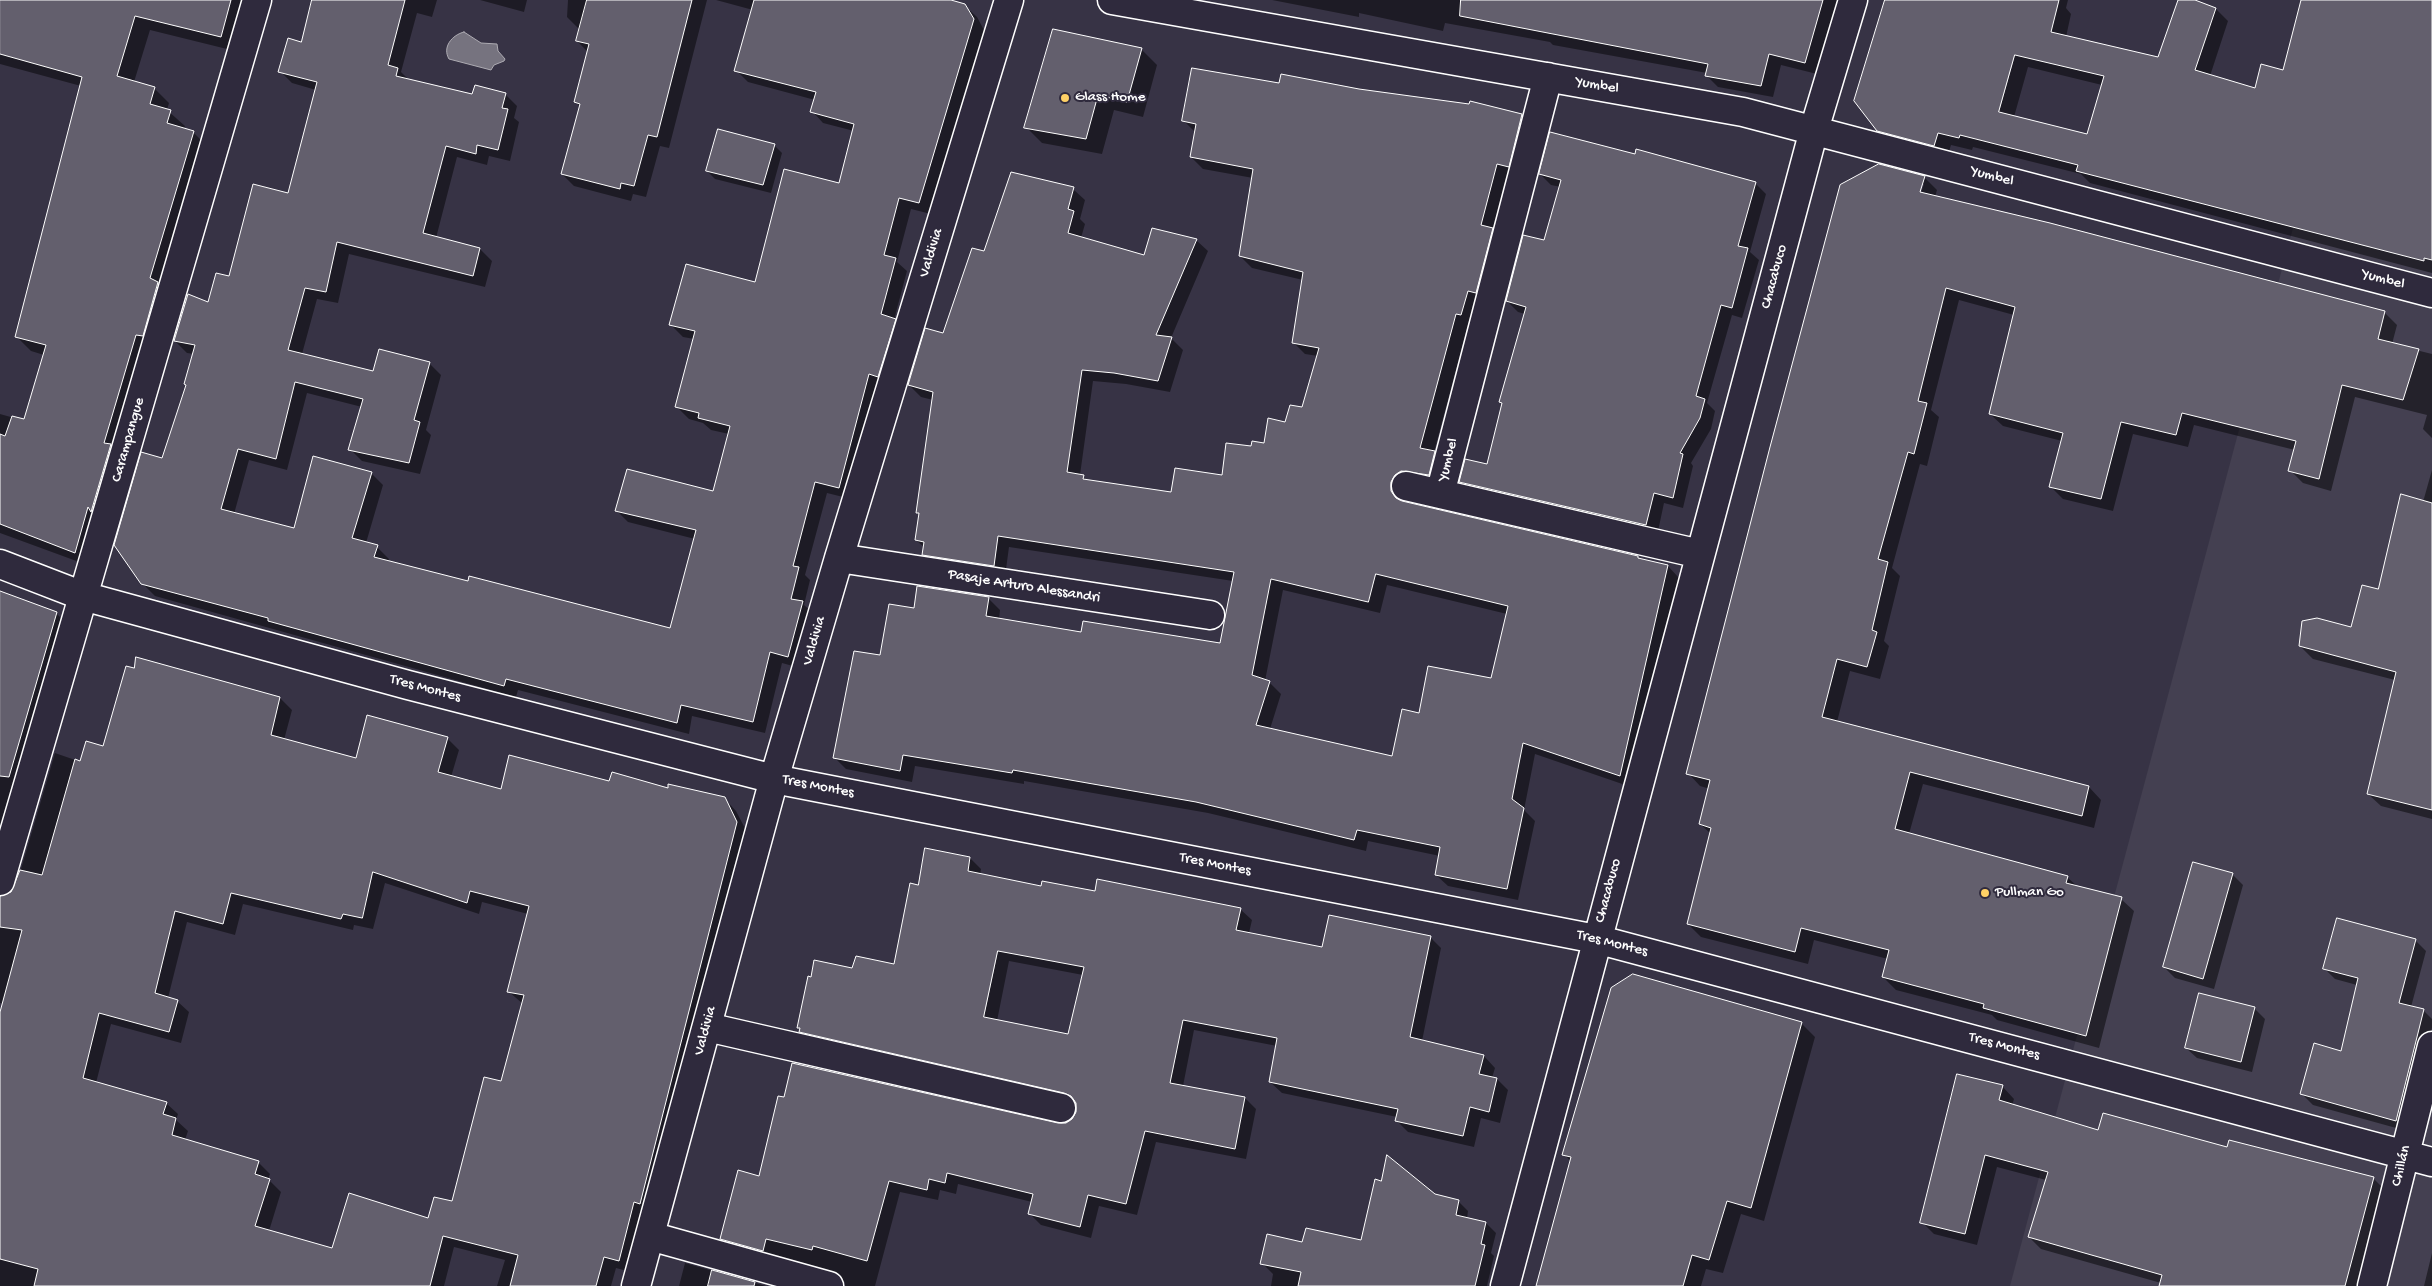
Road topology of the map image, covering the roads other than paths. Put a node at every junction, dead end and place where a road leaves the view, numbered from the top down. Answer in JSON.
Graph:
{"nodes":[{"id":1,"x":258,"y":0,"type":"edge"},
{"id":2,"x":1009,"y":0,"type":"edge"},
{"id":3,"x":1112,"y":0,"type":"edge"},
{"id":4,"x":1853,"y":0,"type":"edge"},
{"id":5,"x":1548,"y":77,"type":"junction"},
{"id":6,"x":1814,"y":130,"type":"junction"},
{"id":7,"x":2432,"y":293,"type":"edge"},
{"id":8,"x":1406,"y":486,"type":"dead end"},
{"id":9,"x":1440,"y":494,"type":"junction"},
{"id":10,"x":1700,"y":554,"type":"junction"},
{"id":11,"x":839,"y":558,"type":"junction"},
{"id":12,"x":0,"y":564,"type":"edge"},
{"id":13,"x":83,"y":596,"type":"junction"},
{"id":14,"x":1210,"y":615,"type":"dead end"},
{"id":15,"x":774,"y":779,"type":"junction"},
{"id":16,"x":0,"y":881,"type":"edge"},
{"id":17,"x":1596,"y":939,"type":"junction"},
{"id":18,"x":707,"y":1027,"type":"junction"},
{"id":19,"x":2432,"y":1046,"type":"edge"},
{"id":20,"x":1061,"y":1108,"type":"dead end"},
{"id":21,"x":2405,"y":1155,"type":"junction"},
{"id":22,"x":2432,"y":1162,"type":"edge"},
{"id":23,"x":650,"y":1236,"type":"junction"},
{"id":24,"x":636,"y":1286,"type":"edge"},
{"id":25,"x":829,"y":1286,"type":"edge"},
{"id":26,"x":1505,"y":1286,"type":"edge"},
{"id":27,"x":2372,"y":1286,"type":"edge"}],
"edges":[{"from":1,"to":13,"type":"street","name":"Carampangue"},
{"from":2,"to":11,"type":"street","name":"Valdivia"},
{"from":3,"to":5,"type":"street","name":"Yumbel"},
{"from":4,"to":6,"type":"street","name":"Chacabuco"},
{"from":5,"to":6,"type":"street","name":"Yumbel"},
{"from":5,"to":9,"type":"street","name":"Yumbel"},
{"from":6,"to":7,"type":"street","name":"Yumbel"},
{"from":6,"to":10,"type":"street","name":"Chacabuco"},
{"from":8,"to":9,"type":"street"},
{"from":9,"to":10,"type":"street"},
{"from":10,"to":17,"type":"street","name":"Chacabuco"},
{"from":11,"to":14,"type":"street","name":"Pasaje Arturo Alessandri"},
{"from":11,"to":15,"type":"street","name":"Valdivia"},
{"from":12,"to":13,"type":"street","name":"Tres Montes"},
{"from":13,"to":15,"type":"street","name":"Tres Montes"},
{"from":13,"to":16,"type":"street","name":"Carampangue"},
{"from":15,"to":17,"type":"street","name":"Tres Montes"},
{"from":15,"to":18,"type":"street","name":"Valdivia"},
{"from":17,"to":21,"type":"street","name":"Tres Montes"},
{"from":17,"to":26,"type":"street","name":"Chacabuco"},
{"from":18,"to":20,"type":"street"},
{"from":18,"to":23,"type":"street","name":"Valdivia"},
{"from":19,"to":21,"type":"street","name":"Chillán"},
{"from":21,"to":22,"type":"street","name":"Tres Montes"},
{"from":21,"to":27,"type":"street","name":"Chillán"},
{"from":23,"to":24,"type":"street","name":"Valdivia"},
{"from":23,"to":25,"type":"street"}]}
